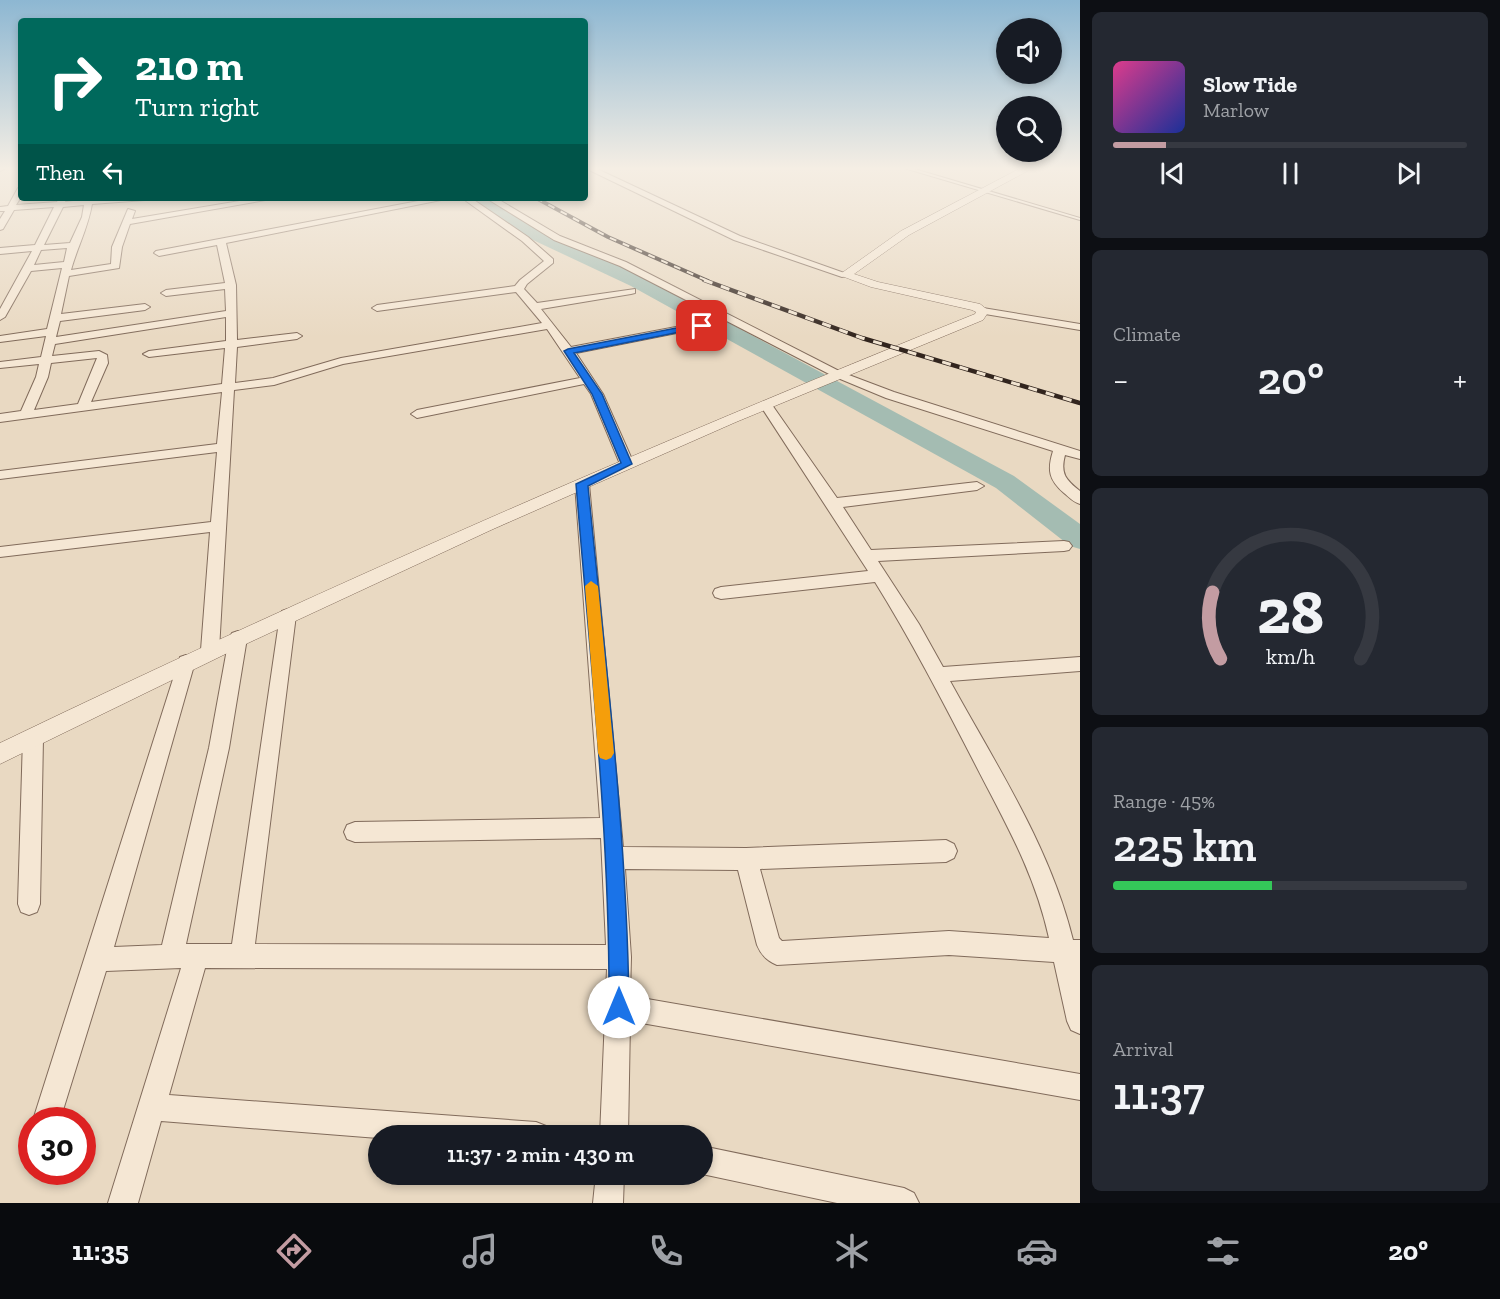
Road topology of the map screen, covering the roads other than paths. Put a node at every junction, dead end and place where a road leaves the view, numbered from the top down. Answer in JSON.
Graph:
{"nodes":[{"id":1,"x":50,"y":224,"type":"edge"},
{"id":2,"x":83,"y":224,"type":"edge"},
{"id":3,"x":126,"y":224,"type":"edge"},
{"id":4,"x":313,"y":224,"type":"edge"},
{"id":5,"x":504,"y":224,"type":"edge"},
{"id":6,"x":533,"y":224,"type":"edge"},
{"id":7,"x":707,"y":224,"type":"edge"},
{"id":8,"x":922,"y":224,"type":"edge"},
{"id":9,"x":548,"y":233,"type":"junction"},
{"id":10,"x":525,"y":239,"type":"junction"},
{"id":11,"x":221,"y":242,"type":"junction"},
{"id":12,"x":74,"y":244,"type":"junction"},
{"id":13,"x":37,"y":248,"type":"junction"},
{"id":14,"x":0,"y":251,"type":"edge"},
{"id":15,"x":159,"y":253,"type":"dead end"},
{"id":16,"x":27,"y":268,"type":"junction"},
{"id":17,"x":66,"y":269,"type":"junction"},
{"id":18,"x":845,"y":275,"type":"junction"},
{"id":19,"x":231,"y":285,"type":"junction"},
{"id":20,"x":519,"y":289,"type":"junction"},
{"id":21,"x":631,"y":291,"type":"dead end"},
{"id":22,"x":166,"y":293,"type":"dead end"},
{"id":23,"x":145,"y":307,"type":"dead end"},
{"id":24,"x":533,"y":307,"type":"junction"},
{"id":25,"x":377,"y":308,"type":"dead end"},
{"id":26,"x":2,"y":311,"type":"edge"},
{"id":27,"x":983,"y":311,"type":"junction"},
{"id":28,"x":231,"y":313,"type":"junction"},
{"id":29,"x":55,"y":318,"type":"junction"},
{"id":30,"x":549,"y":325,"type":"junction"},
{"id":31,"x":702,"y":326,"type":"dead end"},
{"id":32,"x":1080,"y":327,"type":"edge"},
{"id":33,"x":297,"y":336,"type":"dead end"},
{"id":34,"x":51,"y":337,"type":"junction"},
{"id":35,"x":0,"y":339,"type":"edge"},
{"id":36,"x":231,"y":344,"type":"junction"},
{"id":37,"x":568,"y":351,"type":"junction"},
{"id":38,"x":149,"y":354,"type":"dead end"},
{"id":39,"x":46,"y":360,"type":"junction"},
{"id":40,"x":0,"y":365,"type":"edge"},
{"id":41,"x":834,"y":375,"type":"junction"},
{"id":42,"x":586,"y":380,"type":"junction"},
{"id":43,"x":228,"y":386,"type":"junction"},
{"id":44,"x":765,"y":405,"type":"junction"},
{"id":45,"x":83,"y":406,"type":"junction"},
{"id":46,"x":26,"y":414,"type":"junction"},
{"id":47,"x":417,"y":414,"type":"dead end"},
{"id":48,"x":0,"y":418,"type":"edge"},
{"id":49,"x":224,"y":447,"type":"junction"},
{"id":50,"x":1060,"y":449,"type":"junction"},
{"id":51,"x":1080,"y":455,"type":"edge"},
{"id":52,"x":627,"y":464,"type":"junction"},
{"id":53,"x":0,"y":475,"type":"edge"},
{"id":54,"x":1054,"y":476,"type":"junction"},
{"id":55,"x":1080,"y":483,"type":"edge"},
{"id":56,"x":582,"y":484,"type":"junction"},
{"id":57,"x":977,"y":486,"type":"dead end"},
{"id":58,"x":1080,"y":499,"type":"edge"},
{"id":59,"x":833,"y":503,"type":"junction"},
{"id":60,"x":219,"y":526,"type":"junction"},
{"id":61,"x":1064,"y":546,"type":"dead end"},
{"id":62,"x":0,"y":552,"type":"edge"},
{"id":63,"x":867,"y":556,"type":"junction"},
{"id":64,"x":880,"y":576,"type":"junction"},
{"id":65,"x":721,"y":593,"type":"dead end"},
{"id":66,"x":288,"y":615,"type":"junction"},
{"id":67,"x":238,"y":638,"type":"junction"},
{"id":68,"x":210,"y":650,"type":"junction"},
{"id":69,"x":186,"y":662,"type":"junction"},
{"id":70,"x":1080,"y":664,"type":"edge"},
{"id":71,"x":938,"y":675,"type":"junction"},
{"id":72,"x":33,"y":738,"type":"junction"},
{"id":73,"x":0,"y":754,"type":"edge"},
{"id":74,"x":611,"y":828,"type":"junction"},
{"id":75,"x":355,"y":832,"type":"dead end"},
{"id":76,"x":946,"y":851,"type":"dead end"},
{"id":77,"x":613,"y":858,"type":"junction"},
{"id":78,"x":746,"y":859,"type":"junction"},
{"id":79,"x":29,"y":904,"type":"dead end"},
{"id":80,"x":1071,"y":952,"type":"edge"},
{"id":81,"x":184,"y":956,"type":"junction"},
{"id":82,"x":242,"y":956,"type":"junction"},
{"id":83,"x":619,"y":957,"type":"junction"},
{"id":84,"x":98,"y":959,"type":"junction"},
{"id":85,"x":619,"y":1007,"type":"junction"},
{"id":86,"x":1080,"y":1021,"type":"edge"},
{"id":87,"x":1080,"y":1087,"type":"edge"},
{"id":88,"x":50,"y":1107,"type":"edge"},
{"id":89,"x":152,"y":1107,"type":"junction"},
{"id":90,"x":391,"y":1125,"type":"edge"},
{"id":91,"x":614,"y":1125,"type":"edge"},
{"id":92,"x":713,"y":1162,"type":"edge"},
{"id":93,"x":609,"y":1185,"type":"edge"},
{"id":94,"x":123,"y":1203,"type":"edge"},
{"id":95,"x":608,"y":1203,"type":"edge"},
{"id":96,"x":904,"y":1203,"type":"edge"}],
"edges":[{"from":1,"to":13,"type":"street"},
{"from":2,"to":12,"type":"street"},
{"from":3,"to":17,"type":"street"},
{"from":4,"to":11,"type":"street"},
{"from":5,"to":10,"type":"street"},
{"from":6,"to":9,"type":"street"},
{"from":7,"to":18,"type":"street"},
{"from":8,"to":18,"type":"street"},
{"from":9,"to":10,"type":"street"},
{"from":9,"to":41,"type":"street"},
{"from":10,"to":20,"type":"street"},
{"from":11,"to":15,"type":"street"},
{"from":11,"to":19,"type":"street"},
{"from":12,"to":13,"type":"street"},
{"from":12,"to":17,"type":"street"},
{"from":13,"to":14,"type":"street"},
{"from":13,"to":16,"type":"street"},
{"from":16,"to":17,"type":"street"},
{"from":16,"to":26,"type":"street"},
{"from":17,"to":29,"type":"street"},
{"from":18,"to":27,"type":"street"},
{"from":19,"to":22,"type":"street"},
{"from":19,"to":28,"type":"street"},
{"from":20,"to":24,"type":"street"},
{"from":20,"to":25,"type":"street"},
{"from":21,"to":24,"type":"street"},
{"from":23,"to":29,"type":"street"},
{"from":24,"to":30,"type":"street"},
{"from":27,"to":32,"type":"street"},
{"from":27,"to":41,"type":"street"},
{"from":28,"to":34,"type":"street"},
{"from":28,"to":36,"type":"street"},
{"from":29,"to":34,"type":"street"},
{"from":30,"to":37,"type":"street"},
{"from":30,"to":43,"type":"street"},
{"from":31,"to":37,"type":"street"},
{"from":33,"to":36,"type":"street"},
{"from":34,"to":35,"type":"street"},
{"from":34,"to":39,"type":"street"},
{"from":36,"to":38,"type":"street"},
{"from":36,"to":43,"type":"street"},
{"from":37,"to":42,"type":"street"},
{"from":39,"to":40,"type":"street"},
{"from":39,"to":45,"type":"street"},
{"from":39,"to":46,"type":"street"},
{"from":41,"to":44,"type":"street"},
{"from":41,"to":50,"type":"street"},
{"from":42,"to":47,"type":"street"},
{"from":42,"to":52,"type":"street"},
{"from":43,"to":45,"type":"street"},
{"from":43,"to":49,"type":"street"},
{"from":44,"to":52,"type":"street"},
{"from":44,"to":59,"type":"street"},
{"from":45,"to":46,"type":"street"},
{"from":46,"to":48,"type":"street"},
{"from":49,"to":53,"type":"street"},
{"from":49,"to":60,"type":"street"},
{"from":50,"to":51,"type":"street"},
{"from":50,"to":54,"type":"street"},
{"from":52,"to":56,"type":"street"},
{"from":54,"to":55,"type":"street"},
{"from":54,"to":58,"type":"street"},
{"from":56,"to":66,"type":"street"},
{"from":56,"to":74,"type":"street"},
{"from":57,"to":59,"type":"street"},
{"from":59,"to":63,"type":"street"},
{"from":60,"to":62,"type":"street"},
{"from":60,"to":68,"type":"street"},
{"from":61,"to":63,"type":"street"},
{"from":63,"to":64,"type":"street"},
{"from":64,"to":65,"type":"street"},
{"from":64,"to":71,"type":"street"},
{"from":66,"to":67,"type":"street"},
{"from":66,"to":82,"type":"street"},
{"from":67,"to":68,"type":"street"},
{"from":67,"to":81,"type":"street"},
{"from":68,"to":69,"type":"street"},
{"from":69,"to":72,"type":"street"},
{"from":69,"to":84,"type":"street"},
{"from":70,"to":71,"type":"street"},
{"from":71,"to":80,"type":"street"},
{"from":72,"to":73,"type":"street"},
{"from":72,"to":79,"type":"street"},
{"from":74,"to":75,"type":"street"},
{"from":74,"to":77,"type":"street"},
{"from":76,"to":78,"type":"street"},
{"from":77,"to":78,"type":"street"},
{"from":77,"to":83,"type":"street"},
{"from":78,"to":80,"type":"street"},
{"from":80,"to":86,"type":"street"},
{"from":81,"to":82,"type":"street"},
{"from":81,"to":84,"type":"street"},
{"from":81,"to":89,"type":"street"},
{"from":82,"to":83,"type":"street"},
{"from":83,"to":85,"type":"street"},
{"from":84,"to":88,"type":"street"},
{"from":85,"to":87,"type":"street"},
{"from":85,"to":91,"type":"street"},
{"from":89,"to":90,"type":"street"},
{"from":89,"to":94,"type":"street"},
{"from":92,"to":96,"type":"street"},
{"from":93,"to":95,"type":"street"}]}
